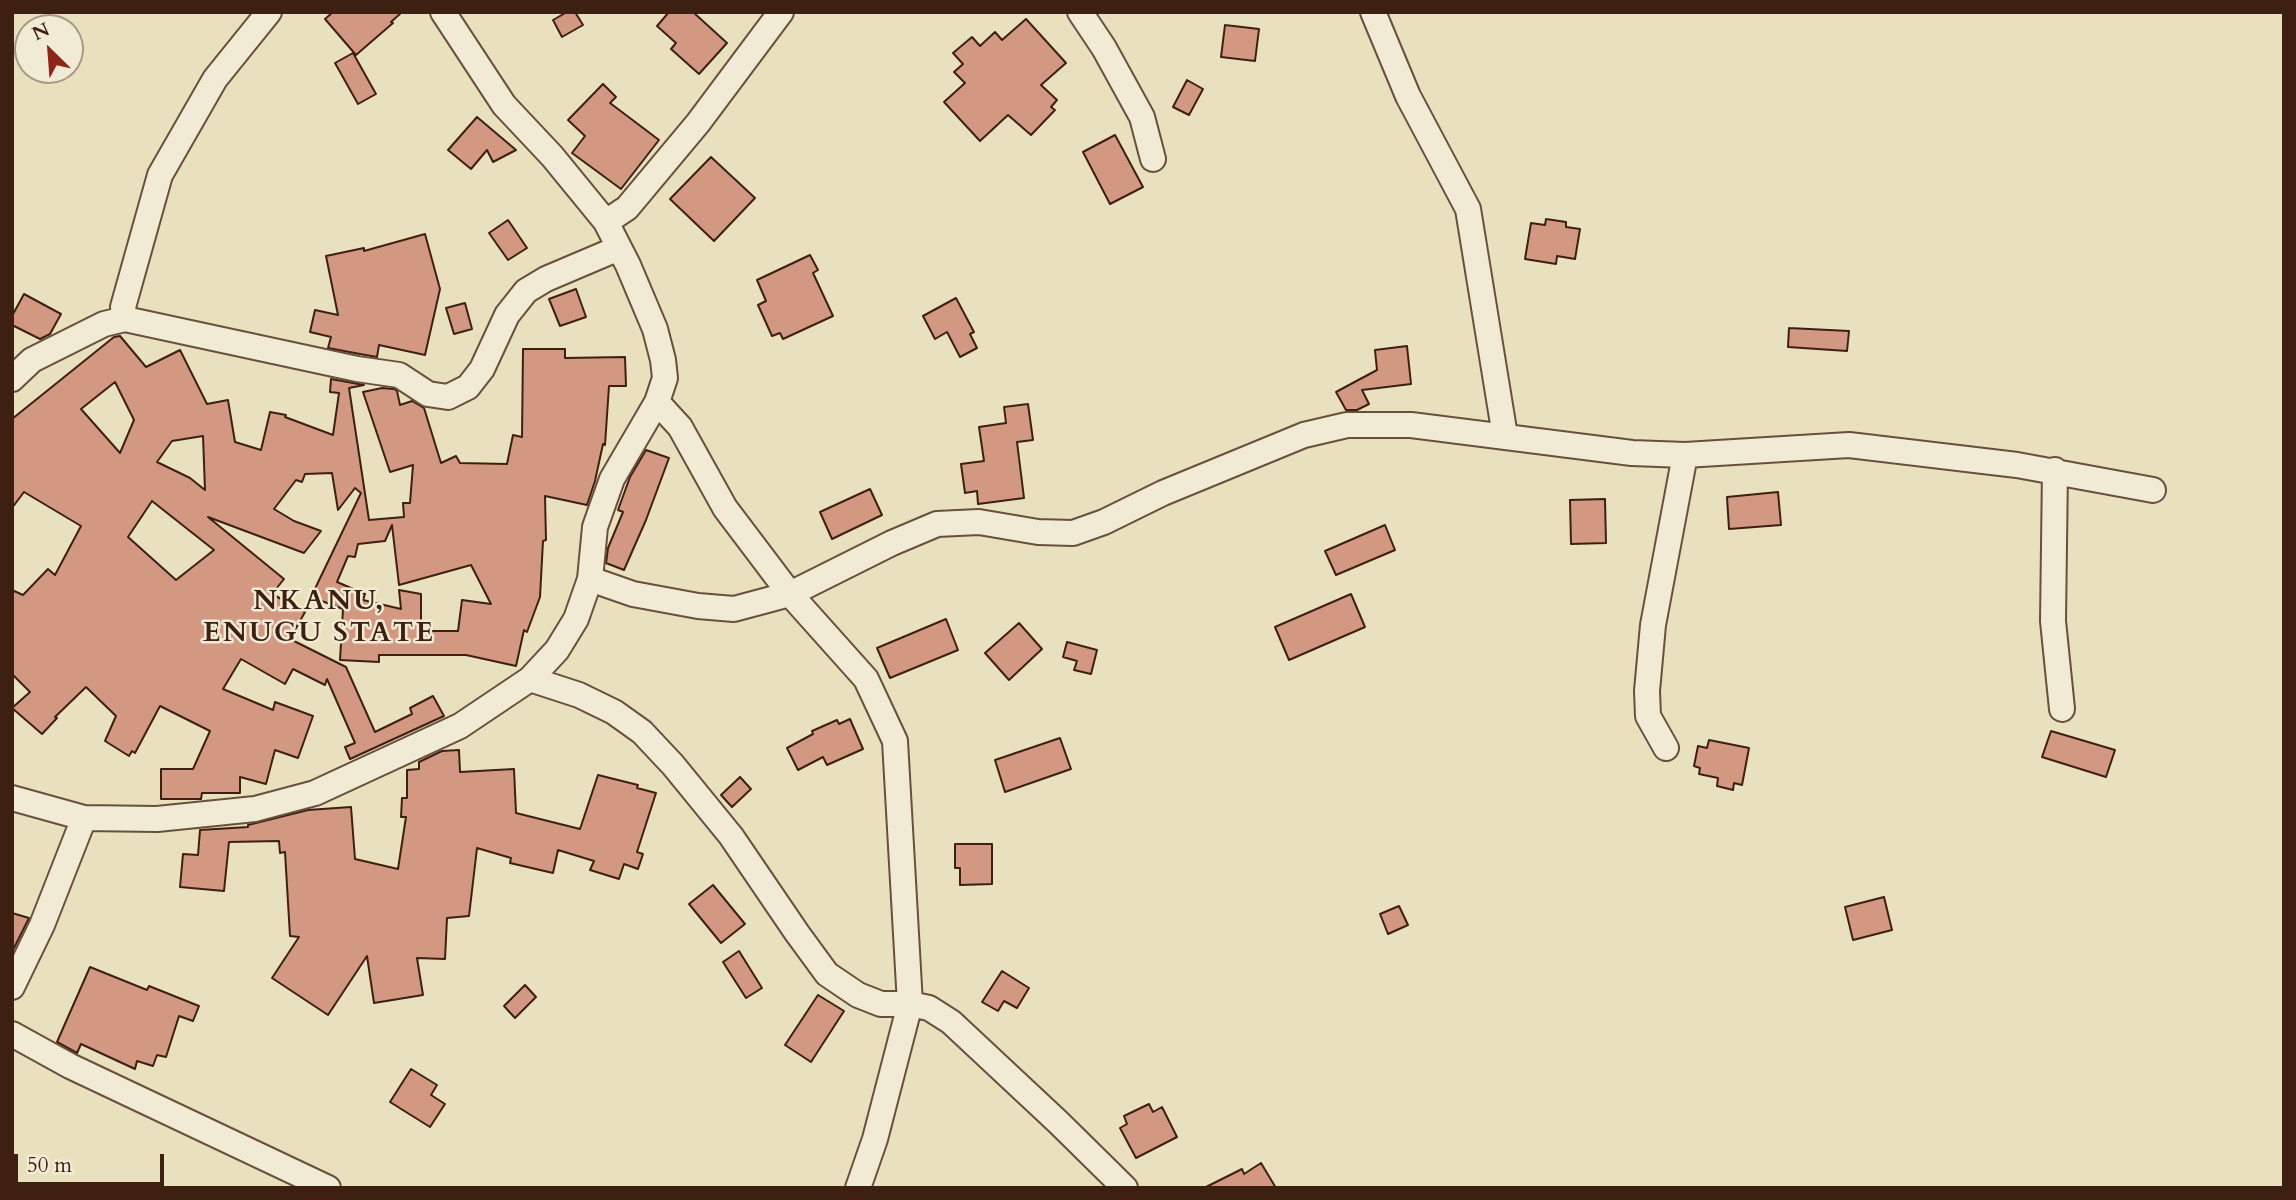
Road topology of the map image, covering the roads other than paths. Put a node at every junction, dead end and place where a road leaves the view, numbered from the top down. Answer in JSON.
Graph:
{"nodes":[{"id":1,"x":269,"y":12,"type":"edge"},
{"id":2,"x":443,"y":12,"type":"edge"},
{"id":3,"x":781,"y":12,"type":"edge"},
{"id":4,"x":1080,"y":12,"type":"edge"},
{"id":5,"x":1375,"y":13,"type":"edge"},
{"id":6,"x":1153,"y":159,"type":"dead end"},
{"id":7,"x":606,"y":222,"type":"junction"},
{"id":8,"x":619,"y":247,"type":"junction"},
{"id":9,"x":125,"y":319,"type":"junction"},
{"id":10,"x":22,"y":354,"type":"edge"},
{"id":11,"x":12,"y":379,"type":"edge"},
{"id":12,"x":657,"y":402,"type":"junction"},
{"id":13,"x":1505,"y":436,"type":"junction"},
{"id":14,"x":1685,"y":455,"type":"junction"},
{"id":15,"x":2055,"y":470,"type":"junction"},
{"id":16,"x":2153,"y":490,"type":"dead end"},
{"id":17,"x":590,"y":579,"type":"junction"},
{"id":18,"x":790,"y":594,"type":"junction"},
{"id":19,"x":530,"y":679,"type":"junction"},
{"id":20,"x":2062,"y":709,"type":"dead end"},
{"id":21,"x":1666,"y":748,"type":"dead end"},
{"id":22,"x":12,"y":798,"type":"edge"},
{"id":23,"x":84,"y":818,"type":"junction"},
{"id":24,"x":12,"y":987,"type":"edge"},
{"id":25,"x":910,"y":1004,"type":"junction"},
{"id":26,"x":12,"y":1034,"type":"edge"},
{"id":27,"x":328,"y":1188,"type":"edge"},
{"id":28,"x":858,"y":1188,"type":"edge"},
{"id":29,"x":1125,"y":1188,"type":"edge"}],
"edges":[{"from":1,"to":9,"type":"street"},
{"from":2,"to":7,"type":"street"},
{"from":3,"to":7,"type":"street"},
{"from":4,"to":6,"type":"street"},
{"from":5,"to":13,"type":"street"},
{"from":7,"to":8,"type":"street"},
{"from":8,"to":9,"type":"street"},
{"from":8,"to":12,"type":"street"},
{"from":9,"to":10,"type":"street"},
{"from":10,"to":11,"type":"street"},
{"from":12,"to":17,"type":"street"},
{"from":12,"to":18,"type":"street"},
{"from":13,"to":14,"type":"street"},
{"from":13,"to":18,"type":"street"},
{"from":14,"to":15,"type":"street"},
{"from":14,"to":21,"type":"street"},
{"from":15,"to":16,"type":"street"},
{"from":15,"to":20,"type":"street"},
{"from":17,"to":18,"type":"street"},
{"from":17,"to":19,"type":"street"},
{"from":18,"to":25,"type":"street"},
{"from":19,"to":23,"type":"street"},
{"from":19,"to":25,"type":"street"},
{"from":22,"to":23,"type":"street"},
{"from":23,"to":24,"type":"street"},
{"from":25,"to":28,"type":"street"},
{"from":25,"to":29,"type":"street"},
{"from":26,"to":27,"type":"street"}]}
